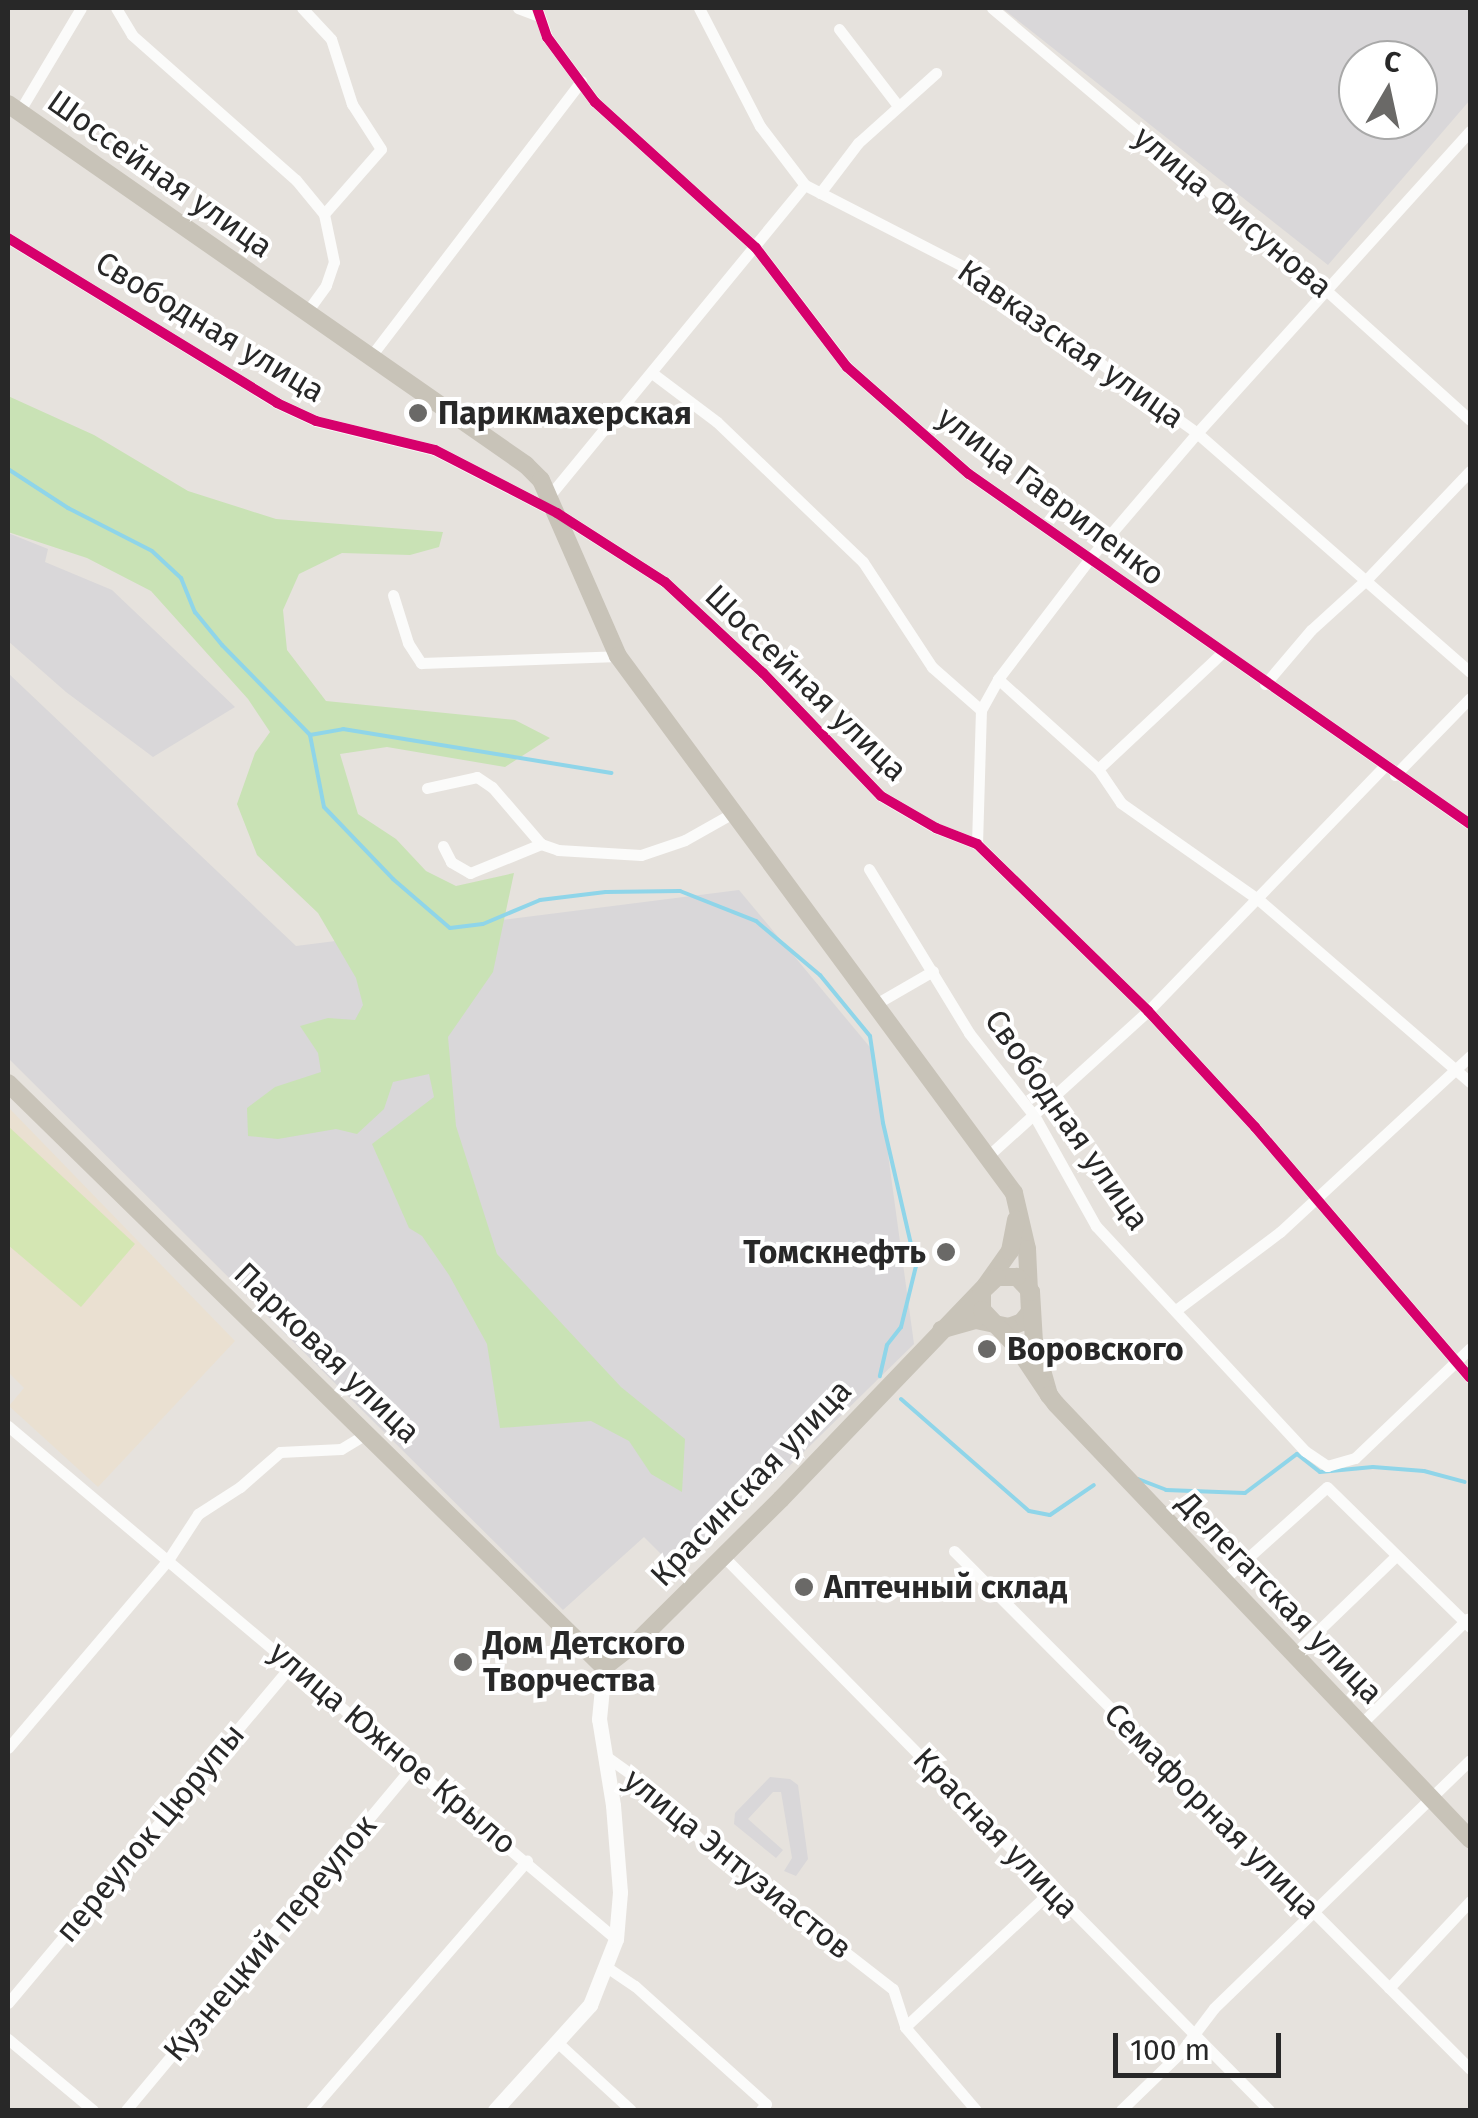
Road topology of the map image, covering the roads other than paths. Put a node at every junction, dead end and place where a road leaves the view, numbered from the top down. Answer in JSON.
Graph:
{"nodes":[{"id":1,"x":82,"y":8,"type":"edge"},
{"id":2,"x":116,"y":8,"type":"edge"},
{"id":3,"x":302,"y":8,"type":"edge"},
{"id":4,"x":518,"y":8,"type":"edge"},
{"id":5,"x":700,"y":8,"type":"edge"},
{"id":6,"x":992,"y":8,"type":"edge"},
{"id":7,"x":538,"y":12,"type":"edge"},
{"id":8,"x":838,"y":30,"type":"dead end"},
{"id":9,"x":936,"y":73,"type":"dead end"},
{"id":10,"x":581,"y":81,"type":"junction"},
{"id":11,"x":898,"y":106,"type":"junction"},
{"id":12,"x":13,"y":108,"type":"edge"},
{"id":13,"x":1470,"y":132,"type":"edge"},
{"id":14,"x":805,"y":185,"type":"junction"},
{"id":15,"x":820,"y":193,"type":"junction"},
{"id":16,"x":324,"y":214,"type":"junction"},
{"id":17,"x":8,"y":238,"type":"edge"},
{"id":18,"x":756,"y":248,"type":"junction"},
{"id":19,"x":1328,"y":292,"type":"junction"},
{"id":20,"x":306,"y":313,"type":"junction"},
{"id":21,"x":371,"y":356,"type":"junction"},
{"id":22,"x":652,"y":374,"type":"junction"},
{"id":23,"x":1470,"y":420,"type":"edge"},
{"id":24,"x":1197,"y":432,"type":"junction"},
{"id":25,"x":1470,"y":471,"type":"edge"},
{"id":26,"x":554,"y":504,"type":"junction"},
{"id":27,"x":1091,"y":557,"type":"junction"},
{"id":28,"x":1367,"y":579,"type":"junction"},
{"id":29,"x":393,"y":595,"type":"dead end"},
{"id":30,"x":1222,"y":653,"type":"junction"},
{"id":31,"x":618,"y":656,"type":"junction"},
{"id":32,"x":1470,"y":672,"type":"edge"},
{"id":33,"x":998,"y":679,"type":"junction"},
{"id":34,"x":1265,"y":684,"type":"junction"},
{"id":35,"x":1470,"y":698,"type":"edge"},
{"id":36,"x":981,"y":710,"type":"junction"},
{"id":37,"x":1384,"y":767,"type":"junction"},
{"id":38,"x":1098,"y":769,"type":"junction"},
{"id":39,"x":1396,"y":775,"type":"junction"},
{"id":40,"x":427,"y":788,"type":"dead end"},
{"id":41,"x":733,"y":813,"type":"junction"},
{"id":42,"x":1470,"y":824,"type":"edge"},
{"id":43,"x":540,"y":844,"type":"junction"},
{"id":44,"x":977,"y":844,"type":"junction"},
{"id":45,"x":443,"y":846,"type":"dead end"},
{"id":46,"x":868,"y":869,"type":"dead end"},
{"id":47,"x":1259,"y":900,"type":"junction"},
{"id":48,"x":933,"y":971,"type":"junction"},
{"id":49,"x":874,"y":1004,"type":"junction"},
{"id":50,"x":1148,"y":1011,"type":"junction"},
{"id":51,"x":1470,"y":1056,"type":"edge"},
{"id":52,"x":1465,"y":1068,"type":"edge"},
{"id":53,"x":8,"y":1082,"type":"edge"},
{"id":54,"x":1470,"y":1082,"type":"edge"},
{"id":55,"x":1035,"y":1117,"type":"junction"},
{"id":56,"x":989,"y":1155,"type":"junction"},
{"id":57,"x":1014,"y":1194,"type":"junction"},
{"id":58,"x":1312,"y":1198,"type":"junction"},
{"id":59,"x":986,"y":1284,"type":"junction"},
{"id":60,"x":1032,"y":1302,"type":"junction"},
{"id":61,"x":1176,"y":1310,"type":"junction"},
{"id":62,"x":996,"y":1324,"type":"junction"},
{"id":63,"x":941,"y":1330,"type":"junction"},
{"id":64,"x":1470,"y":1348,"type":"edge"},
{"id":65,"x":1454,"y":1364,"type":"junction"},
{"id":66,"x":1470,"y":1378,"type":"edge"},
{"id":67,"x":1049,"y":1396,"type":"junction"},
{"id":68,"x":8,"y":1426,"type":"edge"},
{"id":69,"x":366,"y":1434,"type":"junction"},
{"id":70,"x":954,"y":1551,"type":"dead end"},
{"id":71,"x":723,"y":1556,"type":"junction"},
{"id":72,"x":1395,"y":1557,"type":"junction"},
{"id":73,"x":168,"y":1560,"type":"junction"},
{"id":74,"x":1221,"y":1582,"type":"junction"},
{"id":75,"x":1468,"y":1622,"type":"edge"},
{"id":76,"x":1292,"y":1656,"type":"junction"},
{"id":77,"x":292,"y":1664,"type":"junction"},
{"id":78,"x":604,"y":1667,"type":"junction"},
{"id":79,"x":1360,"y":1724,"type":"junction"},
{"id":80,"x":8,"y":1748,"type":"edge"},
{"id":81,"x":607,"y":1757,"type":"junction"},
{"id":82,"x":1470,"y":1760,"type":"edge"},
{"id":83,"x":413,"y":1765,"type":"junction"},
{"id":84,"x":1432,"y":1798,"type":"junction"},
{"id":85,"x":1470,"y":1840,"type":"edge"},
{"id":86,"x":527,"y":1861,"type":"junction"},
{"id":87,"x":1052,"y":1890,"type":"junction"},
{"id":88,"x":1470,"y":1901,"type":"edge"},
{"id":89,"x":1313,"y":1914,"type":"junction"},
{"id":90,"x":616,"y":1938,"type":"junction"},
{"id":91,"x":608,"y":1968,"type":"junction"},
{"id":92,"x":1390,"y":1988,"type":"junction"},
{"id":93,"x":8,"y":2003,"type":"edge"},
{"id":94,"x":905,"y":2026,"type":"junction"},
{"id":95,"x":1191,"y":2036,"type":"junction"},
{"id":96,"x":8,"y":2039,"type":"edge"},
{"id":97,"x":556,"y":2042,"type":"junction"},
{"id":98,"x":1470,"y":2069,"type":"edge"},
{"id":99,"x":764,"y":2108,"type":"edge"},
{"id":100,"x":93,"y":2110,"type":"edge"},
{"id":101,"x":126,"y":2110,"type":"edge"},
{"id":102,"x":311,"y":2110,"type":"edge"},
{"id":103,"x":496,"y":2110,"type":"edge"},
{"id":104,"x":630,"y":2110,"type":"edge"},
{"id":105,"x":976,"y":2110,"type":"edge"},
{"id":106,"x":1121,"y":2110,"type":"edge"},
{"id":107,"x":1268,"y":2110,"type":"edge"}],
"edges":[{"from":1,"to":12,"type":"street"},
{"from":2,"to":16,"type":"street"},
{"from":3,"to":16,"type":"street"},
{"from":4,"to":7,"type":"street","name":"улица Гавриленко"},
{"from":5,"to":14,"type":"street","name":"Кавказская улица"},
{"from":6,"to":19,"type":"street","name":"улица Фисунова"},
{"from":7,"to":10,"type":"street","name":"улица Гавриленко"},
{"from":8,"to":11,"type":"street"},
{"from":9,"to":11,"type":"street"},
{"from":10,"to":18,"type":"street","name":"улица Гавриленко"},
{"from":10,"to":21,"type":"street"},
{"from":11,"to":15,"type":"street"},
{"from":12,"to":20,"type":"main road","name":"Шоссейная улица"},
{"from":13,"to":19,"type":"street"},
{"from":14,"to":15,"type":"street","name":"Кавказская улица"},
{"from":14,"to":18,"type":"street"},
{"from":15,"to":24,"type":"street","name":"Кавказская улица"},
{"from":16,"to":20,"type":"street"},
{"from":17,"to":26,"type":"street","name":"Свободная улица"},
{"from":18,"to":22,"type":"street"},
{"from":18,"to":27,"type":"street","name":"улица Гавриленко"},
{"from":19,"to":23,"type":"street","name":"улица Фисунова"},
{"from":19,"to":24,"type":"street"},
{"from":20,"to":21,"type":"main road","name":"Шоссейная улица"},
{"from":21,"to":26,"type":"main road","name":"Шоссейная улица"},
{"from":22,"to":26,"type":"street"},
{"from":22,"to":36,"type":"street"},
{"from":24,"to":27,"type":"street"},
{"from":24,"to":28,"type":"street","name":"Кавказская улица"},
{"from":25,"to":28,"type":"street"},
{"from":26,"to":31,"type":"main road"},
{"from":26,"to":44,"type":"street","name":"Шоссейная улица"},
{"from":27,"to":30,"type":"street","name":"улица Гавриленко"},
{"from":27,"to":33,"type":"street"},
{"from":28,"to":32,"type":"street","name":"Кавказская улица"},
{"from":28,"to":34,"type":"street"},
{"from":29,"to":31,"type":"street"},
{"from":30,"to":34,"type":"street","name":"улица Гавриленко"},
{"from":30,"to":38,"type":"street"},
{"from":31,"to":41,"type":"main road"},
{"from":33,"to":36,"type":"street"},
{"from":33,"to":38,"type":"street"},
{"from":34,"to":37,"type":"street","name":"улица Гавриленко"},
{"from":35,"to":39,"type":"street"},
{"from":36,"to":44,"type":"street"},
{"from":37,"to":39,"type":"street","name":"улица Гавриленко"},
{"from":37,"to":47,"type":"street"},
{"from":38,"to":47,"type":"street"},
{"from":39,"to":42,"type":"street","name":"улица Гавриленко"},
{"from":40,"to":43,"type":"street"},
{"from":41,"to":43,"type":"street"},
{"from":41,"to":49,"type":"main road"},
{"from":43,"to":45,"type":"street"},
{"from":44,"to":50,"type":"street"},
{"from":46,"to":48,"type":"street","name":"Свободная улица"},
{"from":47,"to":50,"type":"street"},
{"from":47,"to":52,"type":"street"},
{"from":48,"to":49,"type":"street"},
{"from":48,"to":55,"type":"street","name":"Свободная улица"},
{"from":49,"to":56,"type":"main road"},
{"from":50,"to":55,"type":"street"},
{"from":50,"to":58,"type":"street"},
{"from":51,"to":52,"type":"street"},
{"from":52,"to":54,"type":"street"},
{"from":52,"to":58,"type":"street"},
{"from":53,"to":69,"type":"main road","name":"Парковая улица"},
{"from":55,"to":56,"type":"street"},
{"from":55,"to":61,"type":"street","name":"Свободная улица"},
{"from":56,"to":57,"type":"main road"},
{"from":57,"to":59,"type":"main road","name":"Красинская улица"},
{"from":57,"to":60,"type":"main road","name":"Делегатская улица"},
{"from":58,"to":61,"type":"street"},
{"from":58,"to":65,"type":"street"},
{"from":59,"to":60,"type":"main road"},
{"from":59,"to":62,"type":"main road"},
{"from":59,"to":63,"type":"main road","name":"Красинская улица"},
{"from":60,"to":62,"type":"main road"},
{"from":60,"to":67,"type":"main road","name":"Делегатская улица"},
{"from":61,"to":65,"type":"street","name":"Свободная улица"},
{"from":62,"to":63,"type":"main road"},
{"from":62,"to":67,"type":"main road","name":"Делегатская улица"},
{"from":63,"to":71,"type":"main road","name":"Красинская улица"},
{"from":64,"to":65,"type":"street"},
{"from":65,"to":66,"type":"street"},
{"from":67,"to":74,"type":"main road","name":"Делегатская улица"},
{"from":68,"to":73,"type":"street","name":"улица Южное Крыло"},
{"from":69,"to":73,"type":"street"},
{"from":69,"to":78,"type":"main road","name":"Парковая улица"},
{"from":70,"to":89,"type":"street","name":"Семафорная улица"},
{"from":71,"to":78,"type":"main road","name":"Красинская улица"},
{"from":71,"to":87,"type":"street","name":"Красная улица"},
{"from":72,"to":74,"type":"street"},
{"from":72,"to":75,"type":"street"},
{"from":72,"to":76,"type":"street"},
{"from":73,"to":77,"type":"street","name":"улица Южное Крыло"},
{"from":73,"to":80,"type":"street"},
{"from":74,"to":76,"type":"main road","name":"Делегатская улица"},
{"from":75,"to":79,"type":"street"},
{"from":76,"to":79,"type":"main road","name":"Делегатская улица"},
{"from":77,"to":83,"type":"street","name":"улица Южное Крыло"},
{"from":77,"to":93,"type":"street","name":"переулок Цюрупы"},
{"from":78,"to":81,"type":"main road"},
{"from":79,"to":84,"type":"main road","name":"Делегатская улица"},
{"from":81,"to":90,"type":"main road"},
{"from":81,"to":94,"type":"street","name":"улица Энтузиастов"},
{"from":82,"to":84,"type":"street"},
{"from":83,"to":86,"type":"street","name":"улица Южное Крыло"},
{"from":83,"to":101,"type":"street","name":"Кузнецкий переулок"},
{"from":84,"to":85,"type":"main road","name":"Делегатская улица"},
{"from":84,"to":89,"type":"street"},
{"from":86,"to":90,"type":"street","name":"улица Южное Крыло"},
{"from":86,"to":102,"type":"street"},
{"from":87,"to":94,"type":"street"},
{"from":87,"to":95,"type":"street","name":"Красная улица"},
{"from":88,"to":92,"type":"street"},
{"from":89,"to":92,"type":"street","name":"Семафорная улица"},
{"from":89,"to":95,"type":"street"},
{"from":90,"to":91,"type":"main road"},
{"from":91,"to":97,"type":"main road"},
{"from":91,"to":99,"type":"street"},
{"from":92,"to":98,"type":"street","name":"Семафорная улица"},
{"from":94,"to":105,"type":"street","name":"улица Энтузиастов"},
{"from":95,"to":106,"type":"street"},
{"from":95,"to":107,"type":"street","name":"Красная улица"},
{"from":96,"to":100,"type":"street"},
{"from":97,"to":103,"type":"main road"},
{"from":97,"to":104,"type":"street"}]}
